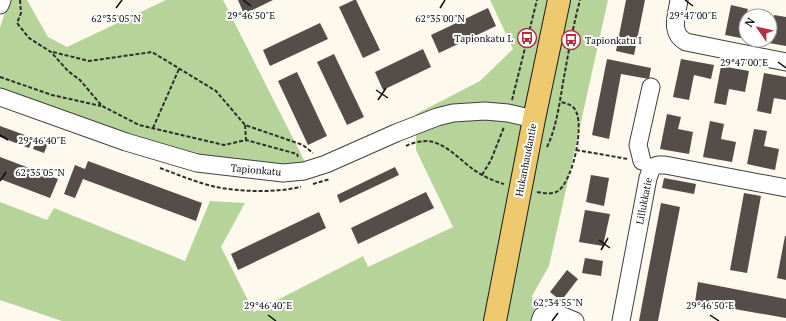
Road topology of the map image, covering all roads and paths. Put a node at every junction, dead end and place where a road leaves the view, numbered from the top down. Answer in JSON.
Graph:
{"nodes":[{"id":1,"x":2,"y":0,"type":"edge"},
{"id":2,"x":20,"y":0,"type":"edge"},
{"id":3,"x":537,"y":0,"type":"edge"},
{"id":4,"x":560,"y":0,"type":"edge"},
{"id":5,"x":580,"y":0,"type":"edge"},
{"id":6,"x":679,"y":0,"type":"edge"},
{"id":7,"x":0,"y":5,"type":"edge"},
{"id":8,"x":52,"y":52,"type":"junction"},
{"id":9,"x":786,"y":62,"type":"edge"},
{"id":10,"x":179,"y":69,"type":"junction"},
{"id":11,"x":0,"y":77,"type":"edge"},
{"id":12,"x":650,"y":87,"type":"dead end"},
{"id":13,"x":0,"y":97,"type":"edge"},
{"id":14,"x":560,"y":102,"type":"junction"},
{"id":15,"x":102,"y":106,"type":"junction"},
{"id":16,"x":508,"y":113,"type":"junction"},
{"id":17,"x":534,"y":119,"type":"junction"},
{"id":18,"x":245,"y":125,"type":"junction"},
{"id":19,"x":152,"y":128,"type":"junction"},
{"id":20,"x":246,"y":140,"type":"junction"},
{"id":21,"x":545,"y":150,"type":"dead end"},
{"id":22,"x":576,"y":150,"type":"junction"},
{"id":23,"x":642,"y":161,"type":"joint"},
{"id":24,"x":326,"y":164,"type":"junction"},
{"id":25,"x":304,"y":171,"type":"junction"},
{"id":26,"x":482,"y":175,"type":"dead end"},
{"id":27,"x":786,"y":188,"type":"edge"},
{"id":28,"x":537,"y":192,"type":"dead end"},
{"id":29,"x":495,"y":321,"type":"edge"},
{"id":30,"x":540,"y":321,"type":"edge"},
{"id":31,"x":575,"y":321,"type":"edge"},
{"id":32,"x":621,"y":321,"type":"edge"}],
"edges":[{"from":1,"to":7,"type":"street"},
{"from":2,"to":8,"type":"path"},
{"from":3,"to":16,"type":"path"},
{"from":4,"to":17,"type":"main road","name":"Hukanhaudantie"},
{"from":5,"to":14,"type":"path"},
{"from":6,"to":9,"type":"street"},
{"from":8,"to":10,"type":"path"},
{"from":8,"to":15,"type":"path"},
{"from":10,"to":18,"type":"path"},
{"from":10,"to":19,"type":"path"},
{"from":11,"to":15,"type":"path"},
{"from":12,"to":23,"type":"street"},
{"from":13,"to":25,"type":"street","name":"Tapionkatu"},
{"from":14,"to":21,"type":"path"},
{"from":14,"to":22,"type":"path"},
{"from":15,"to":19,"type":"path"},
{"from":16,"to":17,"type":"street","name":"Tapionkatu"},
{"from":16,"to":24,"type":"street","name":"Tapionkatu"},
{"from":16,"to":26,"type":"path"},
{"from":17,"to":29,"type":"main road","name":"Hukanhaudantie"},
{"from":18,"to":20,"type":"path"},
{"from":18,"to":24,"type":"path"},
{"from":19,"to":20,"type":"path"},
{"from":20,"to":25,"type":"path"},
{"from":22,"to":23,"type":"path"},
{"from":22,"to":28,"type":"path"},
{"from":24,"to":25,"type":"street","name":"Tapionkatu"},
{"from":27,"to":32,"type":"street","name":"Lillukkatie"},
{"from":30,"to":31,"type":"street"}]}
